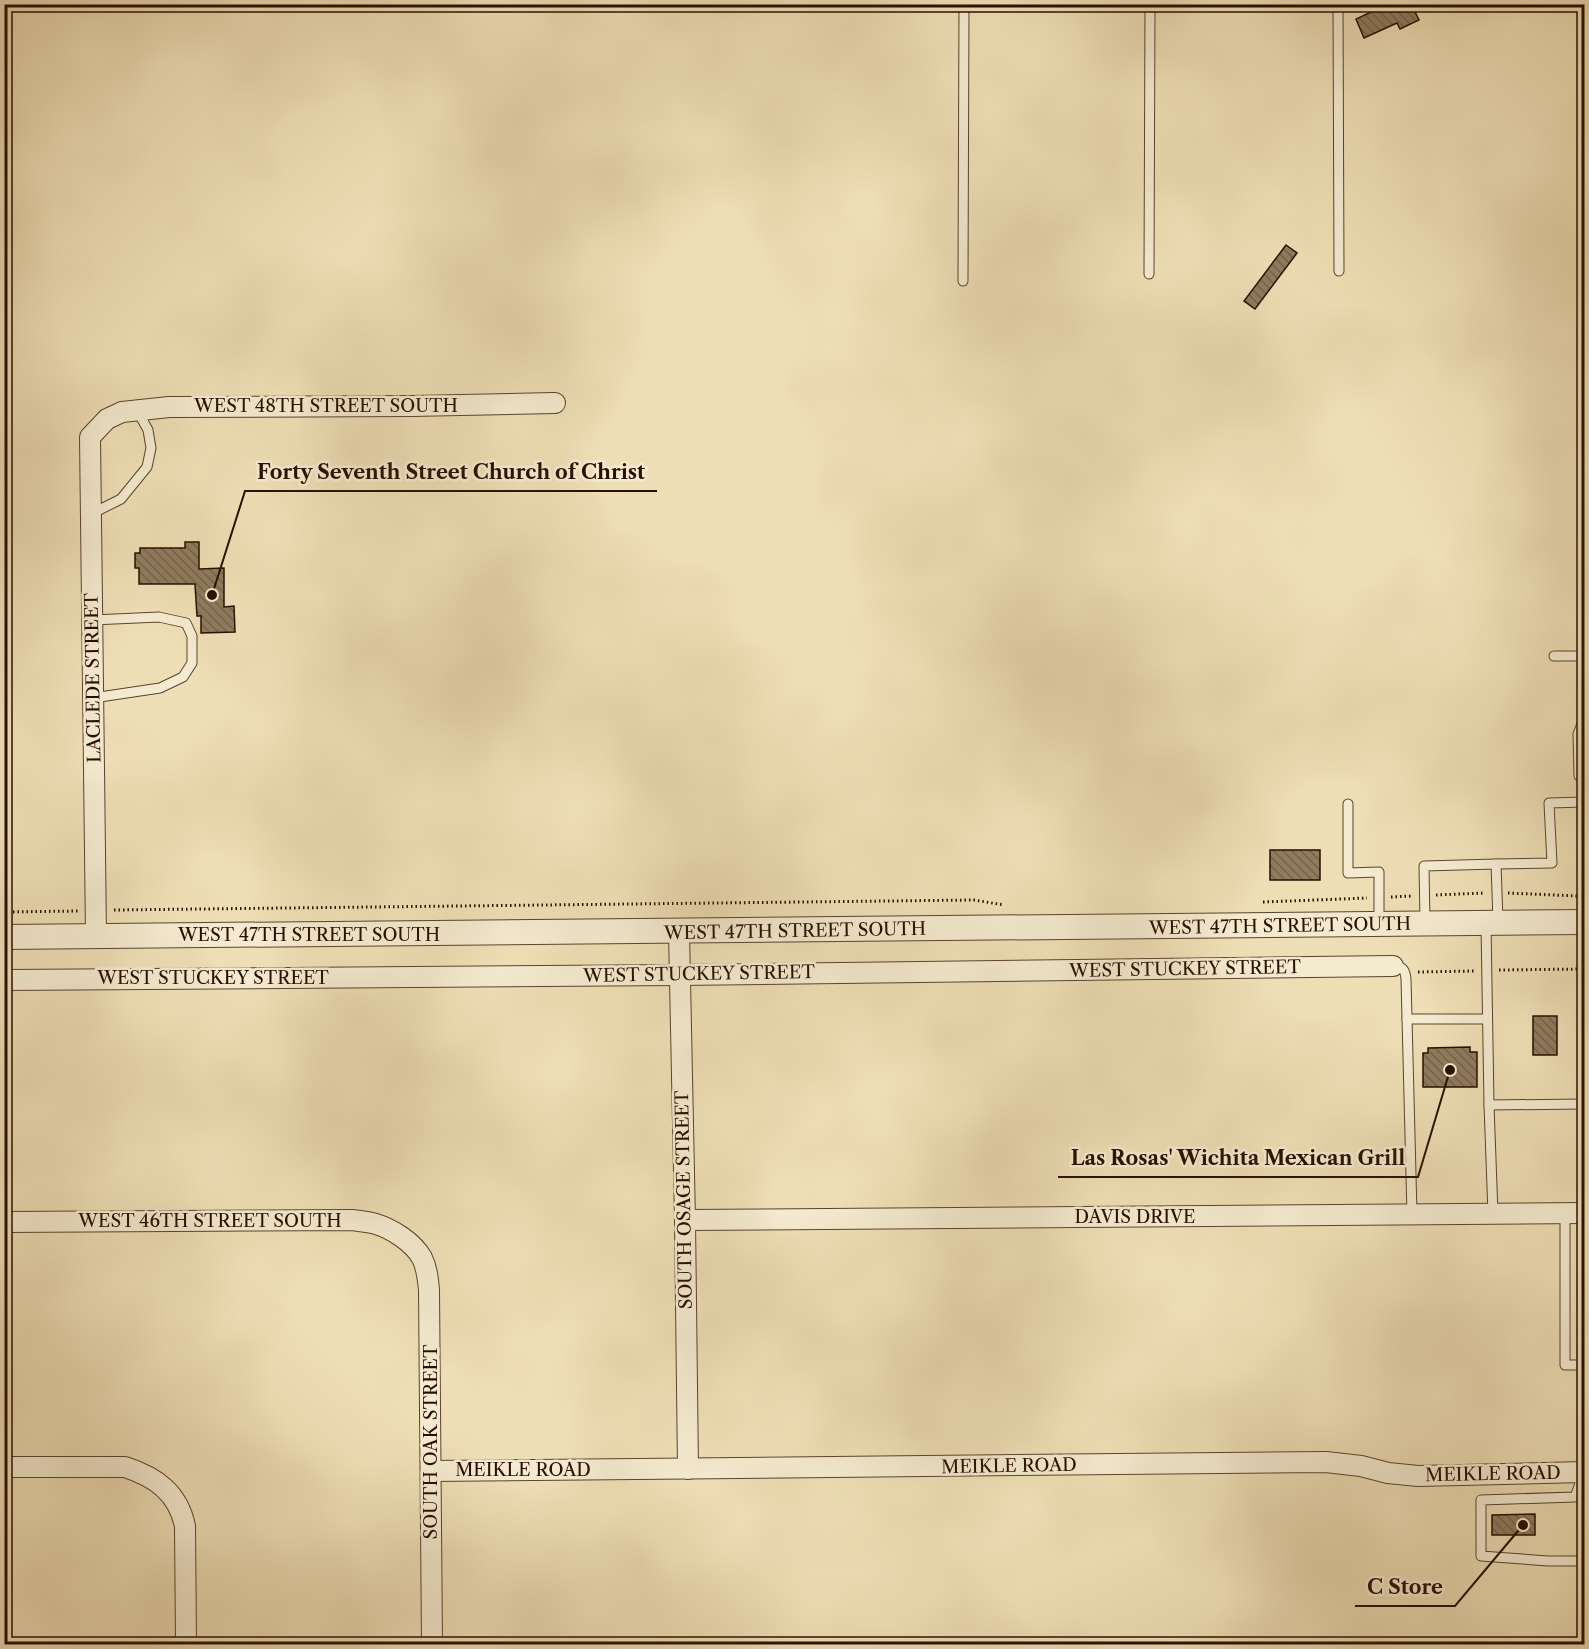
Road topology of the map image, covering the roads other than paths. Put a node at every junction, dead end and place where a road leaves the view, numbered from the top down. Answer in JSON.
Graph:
{"nodes":[{"id":1,"x":964,"y":4,"type":"edge"},
{"id":2,"x":1150,"y":4,"type":"edge"},
{"id":3,"x":1338,"y":4,"type":"edge"},
{"id":4,"x":1569,"y":4,"type":"edge"},
{"id":5,"x":1584,"y":8,"type":"edge"},
{"id":6,"x":1339,"y":271,"type":"dead end"},
{"id":7,"x":1149,"y":274,"type":"dead end"},
{"id":8,"x":963,"y":281,"type":"dead end"},
{"id":9,"x":555,"y":403,"type":"dead end"},
{"id":10,"x":137,"y":410,"type":"junction"},
{"id":11,"x":101,"y":425,"type":"joint"},
{"id":12,"x":91,"y":514,"type":"junction"},
{"id":13,"x":92,"y":620,"type":"junction"},
{"id":14,"x":1554,"y":656,"type":"dead end"},
{"id":15,"x":1584,"y":656,"type":"edge"},
{"id":16,"x":93,"y":698,"type":"junction"},
{"id":17,"x":1584,"y":719,"type":"edge"},
{"id":18,"x":1579,"y":776,"type":"dead end"},
{"id":19,"x":1584,"y":802,"type":"edge"},
{"id":20,"x":1348,"y":804,"type":"dead end"},
{"id":21,"x":1496,"y":864,"type":"junction"},
{"id":22,"x":1584,"y":922,"type":"edge"},
{"id":23,"x":1425,"y":924,"type":"junction"},
{"id":24,"x":1492,"y":924,"type":"junction"},
{"id":25,"x":1379,"y":925,"type":"junction"},
{"id":26,"x":679,"y":932,"type":"junction"},
{"id":27,"x":96,"y":936,"type":"junction"},
{"id":28,"x":4,"y":937,"type":"edge"},
{"id":29,"x":1393,"y":966,"type":"joint"},
{"id":30,"x":679,"y":975,"type":"junction"},
{"id":31,"x":4,"y":980,"type":"edge"},
{"id":32,"x":1487,"y":1018,"type":"junction"},
{"id":33,"x":1407,"y":1019,"type":"junction"},
{"id":34,"x":1584,"y":1104,"type":"edge"},
{"id":35,"x":1489,"y":1105,"type":"junction"},
{"id":36,"x":1584,"y":1213,"type":"edge"},
{"id":37,"x":1412,"y":1214,"type":"junction"},
{"id":38,"x":1493,"y":1214,"type":"junction"},
{"id":39,"x":1564,"y":1214,"type":"junction"},
{"id":40,"x":685,"y":1220,"type":"junction"},
{"id":41,"x":4,"y":1222,"type":"edge"},
{"id":42,"x":410,"y":1244,"type":"joint"},
{"id":43,"x":1584,"y":1365,"type":"edge"},
{"id":44,"x":4,"y":1467,"type":"edge"},
{"id":45,"x":688,"y":1469,"type":"junction"},
{"id":46,"x":431,"y":1471,"type":"junction"},
{"id":47,"x":1584,"y":1472,"type":"edge"},
{"id":48,"x":1584,"y":1561,"type":"edge"},
{"id":49,"x":186,"y":1644,"type":"edge"},
{"id":50,"x":432,"y":1644,"type":"edge"}],
"edges":[{"from":1,"to":8,"type":"lane"},
{"from":2,"to":7,"type":"lane"},
{"from":3,"to":6,"type":"lane"},
{"from":4,"to":5,"type":"lane"},
{"from":9,"to":10,"type":"street","name":"WEST 48TH STREET SOUTH"},
{"from":10,"to":11,"type":"street","name":"WEST 48TH STREET SOUTH"},
{"from":10,"to":12,"type":"lane"},
{"from":11,"to":12,"type":"street","name":"LACLEDE STREET"},
{"from":12,"to":13,"type":"street","name":"LACLEDE STREET"},
{"from":13,"to":16,"type":"street","name":"LACLEDE STREET"},
{"from":13,"to":16,"type":"lane"},
{"from":14,"to":15,"type":"lane"},
{"from":16,"to":27,"type":"street","name":"LACLEDE STREET"},
{"from":17,"to":18,"type":"lane"},
{"from":19,"to":21,"type":"lane"},
{"from":20,"to":25,"type":"lane"},
{"from":21,"to":23,"type":"lane"},
{"from":21,"to":24,"type":"lane"},
{"from":22,"to":24,"type":"street","name":"WEST 47TH STREET SOUTH"},
{"from":23,"to":24,"type":"street","name":"WEST 47TH STREET SOUTH"},
{"from":23,"to":25,"type":"street","name":"WEST 47TH STREET SOUTH"},
{"from":24,"to":32,"type":"lane"},
{"from":25,"to":26,"type":"street","name":"WEST 47TH STREET SOUTH"},
{"from":26,"to":27,"type":"street","name":"WEST 47TH STREET SOUTH"},
{"from":26,"to":30,"type":"street","name":"SOUTH OSAGE STREET"},
{"from":27,"to":28,"type":"street","name":"WEST 47TH STREET SOUTH"},
{"from":29,"to":30,"type":"street","name":"WEST STUCKEY STREET"},
{"from":29,"to":33,"type":"lane"},
{"from":30,"to":31,"type":"street","name":"WEST STUCKEY STREET"},
{"from":30,"to":40,"type":"street","name":"SOUTH OSAGE STREET"},
{"from":32,"to":33,"type":"lane"},
{"from":32,"to":35,"type":"lane"},
{"from":33,"to":37,"type":"lane"},
{"from":34,"to":35,"type":"lane"},
{"from":35,"to":38,"type":"lane"},
{"from":36,"to":39,"type":"street","name":"DAVIS DRIVE"},
{"from":37,"to":38,"type":"street","name":"DAVIS DRIVE"},
{"from":37,"to":40,"type":"street","name":"DAVIS DRIVE"},
{"from":38,"to":39,"type":"street","name":"DAVIS DRIVE"},
{"from":39,"to":43,"type":"lane"},
{"from":40,"to":45,"type":"street","name":"SOUTH OSAGE STREET"},
{"from":41,"to":42,"type":"street","name":"WEST 46TH STREET SOUTH"},
{"from":42,"to":46,"type":"street","name":"SOUTH OAK STREET"},
{"from":44,"to":49,"type":"street"},
{"from":45,"to":46,"type":"street","name":"MEIKLE ROAD"},
{"from":45,"to":47,"type":"street","name":"MEIKLE ROAD"},
{"from":46,"to":50,"type":"street","name":"SOUTH OAK STREET"},
{"from":47,"to":48,"type":"lane"}]}
